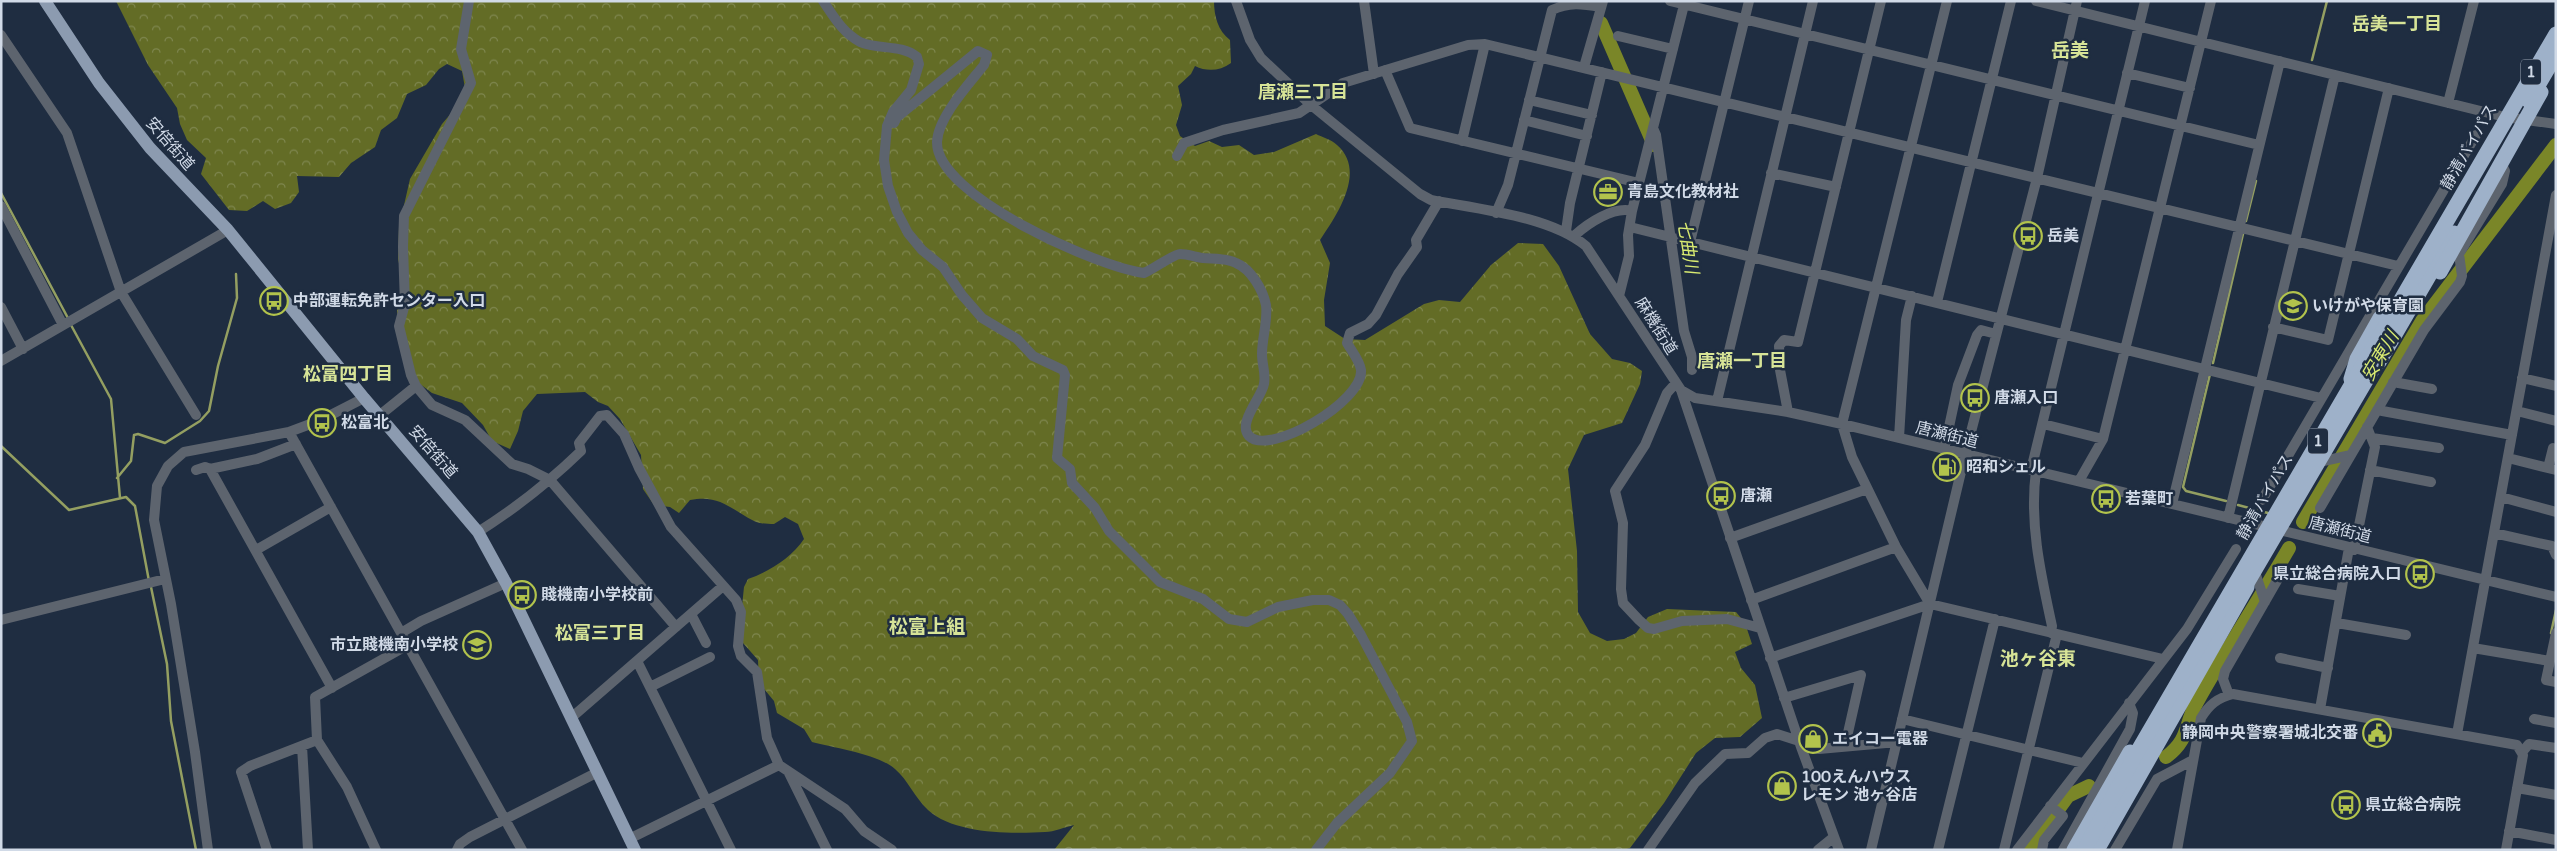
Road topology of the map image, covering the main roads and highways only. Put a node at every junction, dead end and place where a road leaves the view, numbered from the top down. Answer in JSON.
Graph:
{"nodes":[{"id":1,"x":45,"y":1,"type":"edge"},
{"id":2,"x":2556,"y":22,"type":"edge"},
{"id":3,"x":2556,"y":26,"type":"edge"},
{"id":4,"x":2556,"y":34,"type":"edge"},
{"id":5,"x":2556,"y":54,"type":"edge"},
{"id":6,"x":2556,"y":63,"type":"edge"},
{"id":7,"x":2353,"y":392,"type":"junction"},
{"id":8,"x":2273,"y":529,"type":"junction"},
{"id":9,"x":2202,"y":664,"type":"junction"},
{"id":10,"x":2153,"y":723,"type":"junction"},
{"id":11,"x":632,"y":844,"type":"edge"},
{"id":12,"x":2074,"y":850,"type":"edge"},
{"id":13,"x":2083,"y":850,"type":"edge"},
{"id":14,"x":2096,"y":850,"type":"edge"},
{"id":15,"x":2106,"y":850,"type":"edge"}],
"edges":[{"from":1,"to":11,"type":"main road","name":"安倍街道"},
{"from":2,"to":7,"type":"highway","number":"1"},
{"from":3,"to":7,"type":"highway","number":"1"},
{"from":4,"to":13,"type":"highway","name":"静清バイパス","number":"1","bridge":true},
{"from":5,"to":14,"type":"highway","name":"静清バイパス","number":"1","bridge":true},
{"from":6,"to":7,"type":"highway","number":"1"},
{"from":6,"to":7,"type":"highway","number":"1","bridge":true},
{"from":7,"to":8,"type":"highway","number":"1"},
{"from":7,"to":8,"type":"highway","number":"1"},
{"from":8,"to":9,"type":"highway","number":"1"},
{"from":8,"to":10,"type":"highway","number":"1"},
{"from":9,"to":14,"type":"highway","number":"1"},
{"from":9,"to":15,"type":"highway","number":"1"},
{"from":10,"to":12,"type":"highway","number":"1"},
{"from":10,"to":13,"type":"highway","number":"1"}]}
